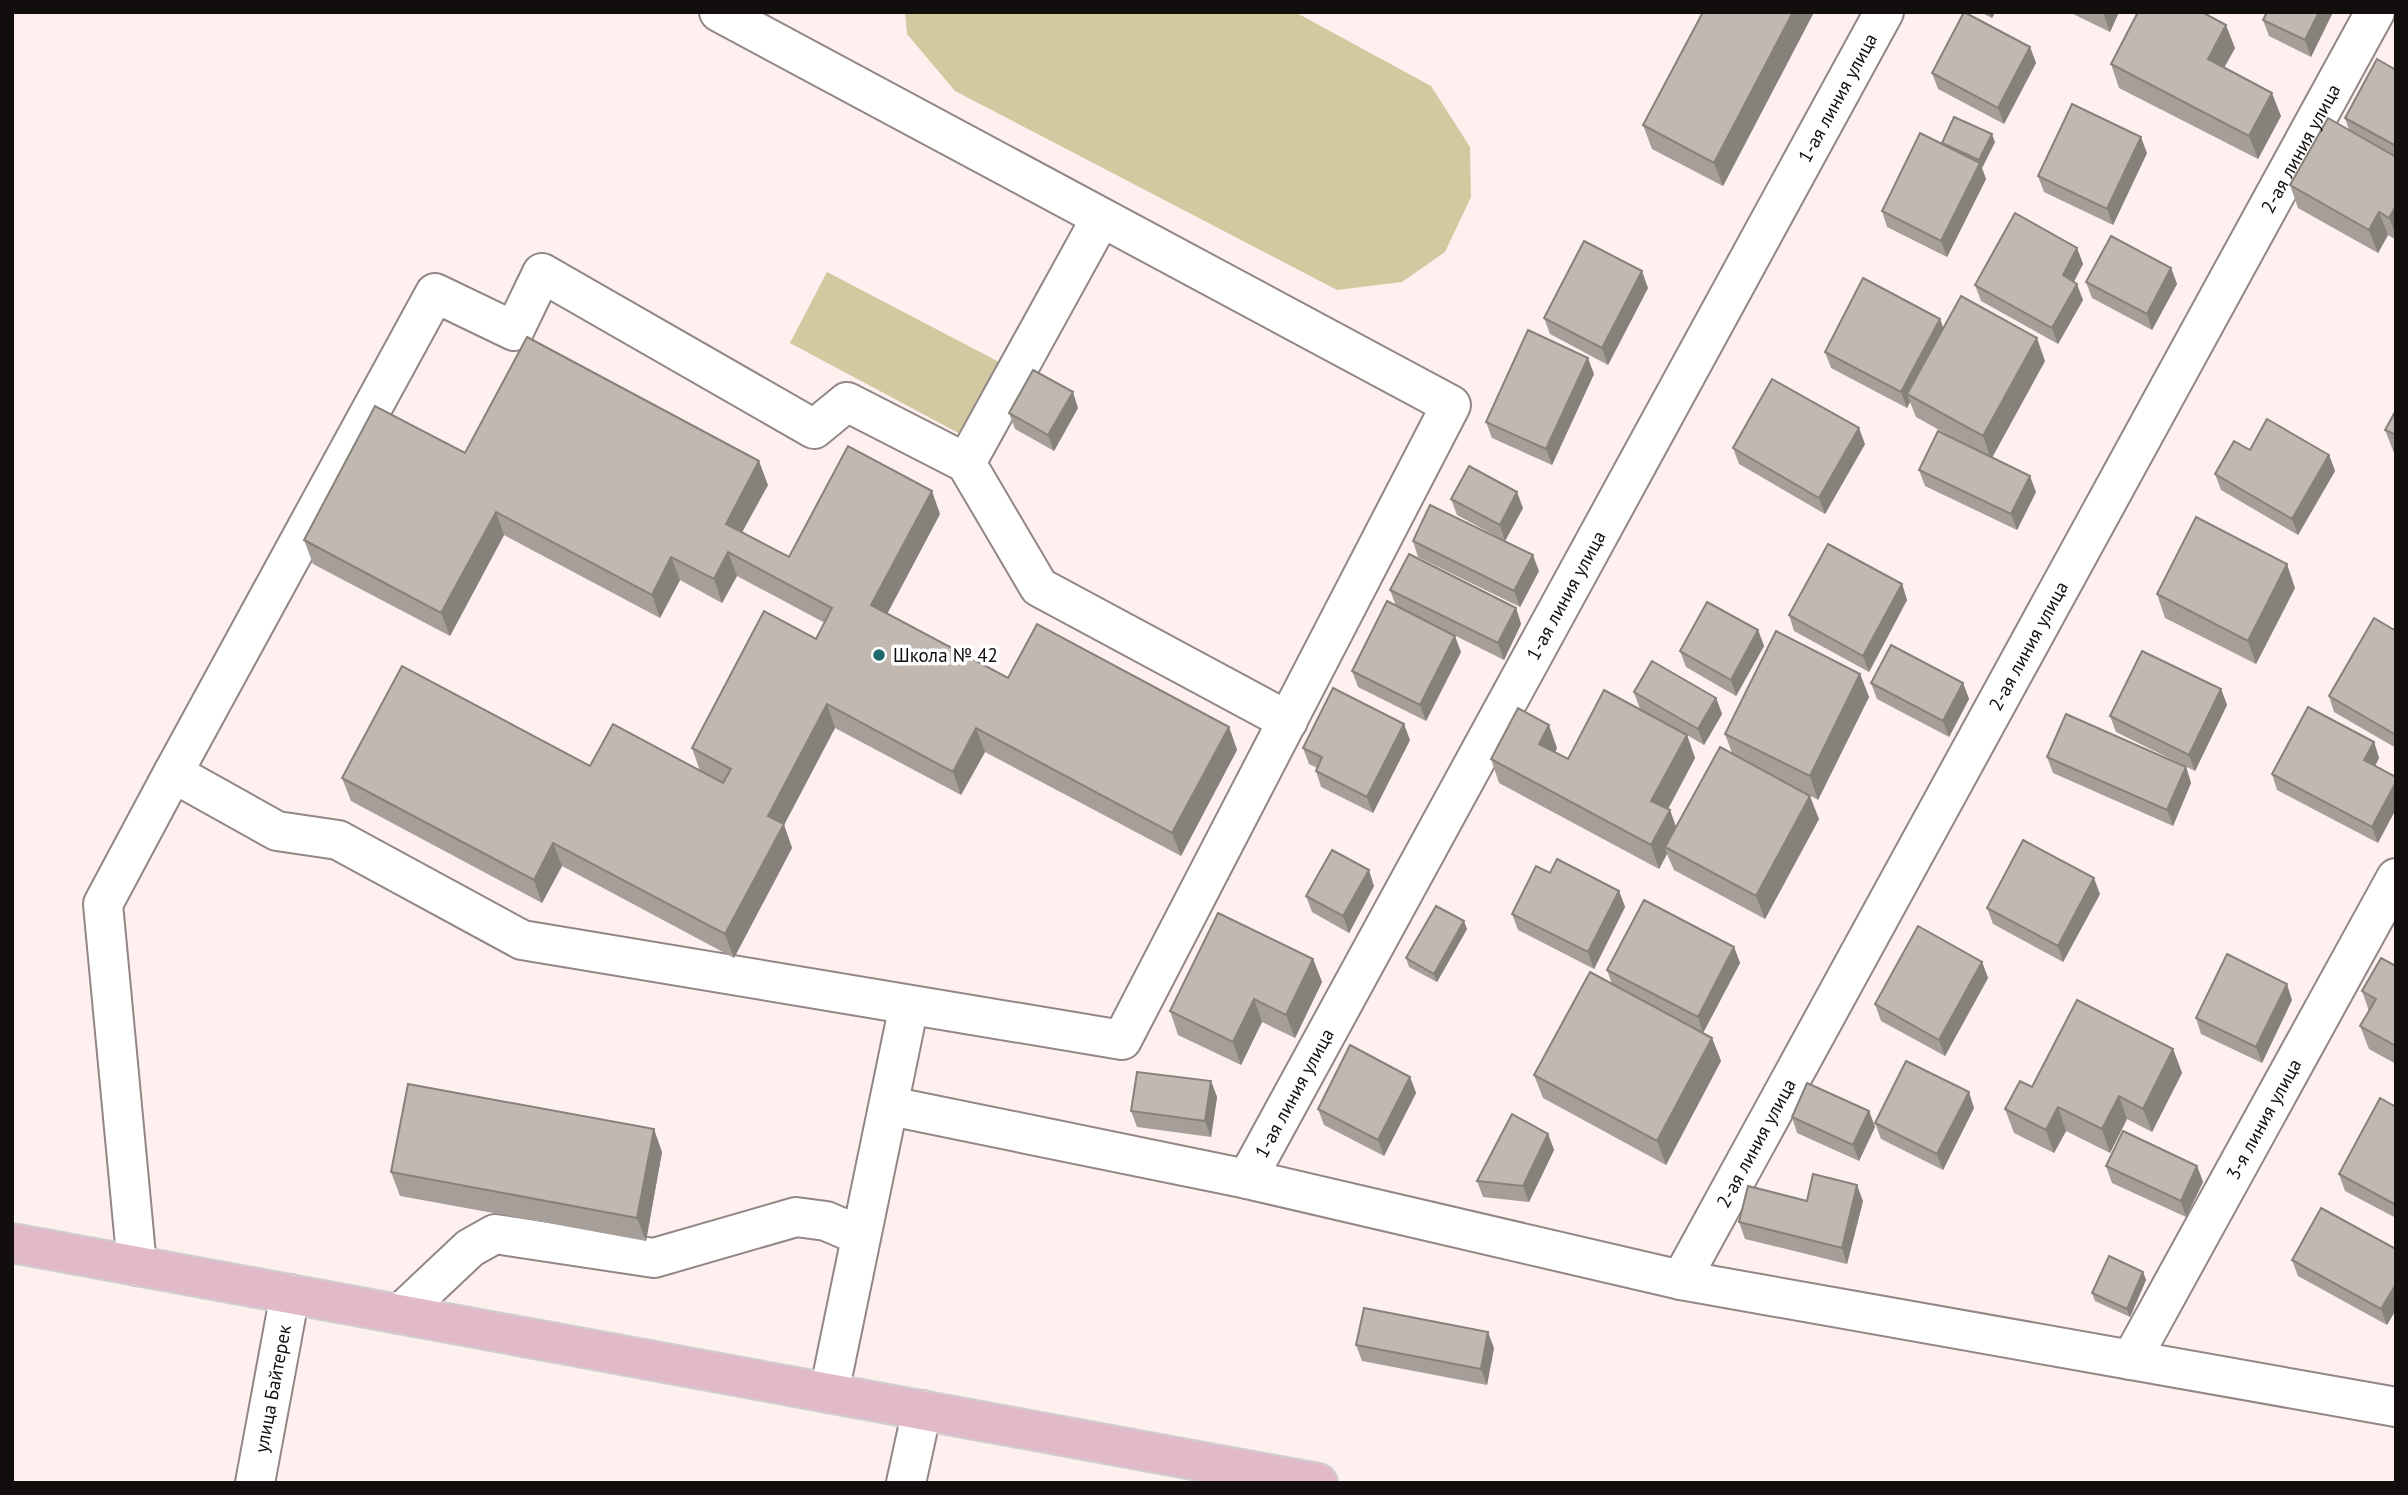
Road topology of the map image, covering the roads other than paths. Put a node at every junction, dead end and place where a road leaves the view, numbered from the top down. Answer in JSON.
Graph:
{"nodes":[{"id":1,"x":719,"y":12,"type":"edge"},
{"id":2,"x":1884,"y":12,"type":"edge"},
{"id":3,"x":2375,"y":12,"type":"edge"},
{"id":4,"x":1101,"y":218,"type":"junction"},
{"id":5,"x":966,"y":463,"type":"junction"},
{"id":6,"x":1288,"y":721,"type":"junction"},
{"id":7,"x":173,"y":773,"type":"junction"},
{"id":8,"x":2396,"y":878,"type":"edge"},
{"id":9,"x":909,"y":1005,"type":"junction"},
{"id":10,"x":890,"y":1106,"type":"junction"},
{"id":11,"x":1247,"y":1179,"type":"junction"},
{"id":12,"x":861,"y":1236,"type":"junction"},
{"id":13,"x":12,"y":1243,"type":"edge"},
{"id":14,"x":137,"y":1266,"type":"junction"},
{"id":15,"x":1681,"y":1280,"type":"junction"},
{"id":16,"x":290,"y":1294,"type":"junction"},
{"id":17,"x":400,"y":1314,"type":"junction"},
{"id":18,"x":2131,"y":1360,"type":"junction"},
{"id":19,"x":828,"y":1393,"type":"junction"},
{"id":20,"x":2396,"y":1407,"type":"edge"},
{"id":21,"x":922,"y":1410,"type":"junction"},
{"id":22,"x":255,"y":1483,"type":"edge"},
{"id":23,"x":906,"y":1483,"type":"edge"},
{"id":24,"x":1318,"y":1483,"type":"edge"}],
"edges":[{"from":1,"to":4,"type":"street"},
{"from":2,"to":11,"type":"street","name":"1-ая линия улица"},
{"from":3,"to":15,"type":"street","name":"2-ая линия улица"},
{"from":4,"to":5,"type":"street"},
{"from":4,"to":6,"type":"street"},
{"from":5,"to":6,"type":"street"},
{"from":5,"to":7,"type":"street"},
{"from":6,"to":9,"type":"street"},
{"from":7,"to":9,"type":"street"},
{"from":7,"to":14,"type":"street"},
{"from":8,"to":18,"type":"street","name":"3-я линия улица"},
{"from":9,"to":10,"type":"street"},
{"from":10,"to":11,"type":"street"},
{"from":10,"to":12,"type":"street"},
{"from":11,"to":15,"type":"street"},
{"from":12,"to":17,"type":"street"},
{"from":12,"to":19,"type":"street"},
{"from":13,"to":14,"type":"main road"},
{"from":14,"to":16,"type":"main road"},
{"from":15,"to":18,"type":"street"},
{"from":16,"to":17,"type":"main road"},
{"from":16,"to":22,"type":"street","name":"улица Байтерек"},
{"from":17,"to":19,"type":"main road"},
{"from":18,"to":20,"type":"street"},
{"from":19,"to":21,"type":"main road"},
{"from":21,"to":23,"type":"street"},
{"from":21,"to":24,"type":"main road"}]}
